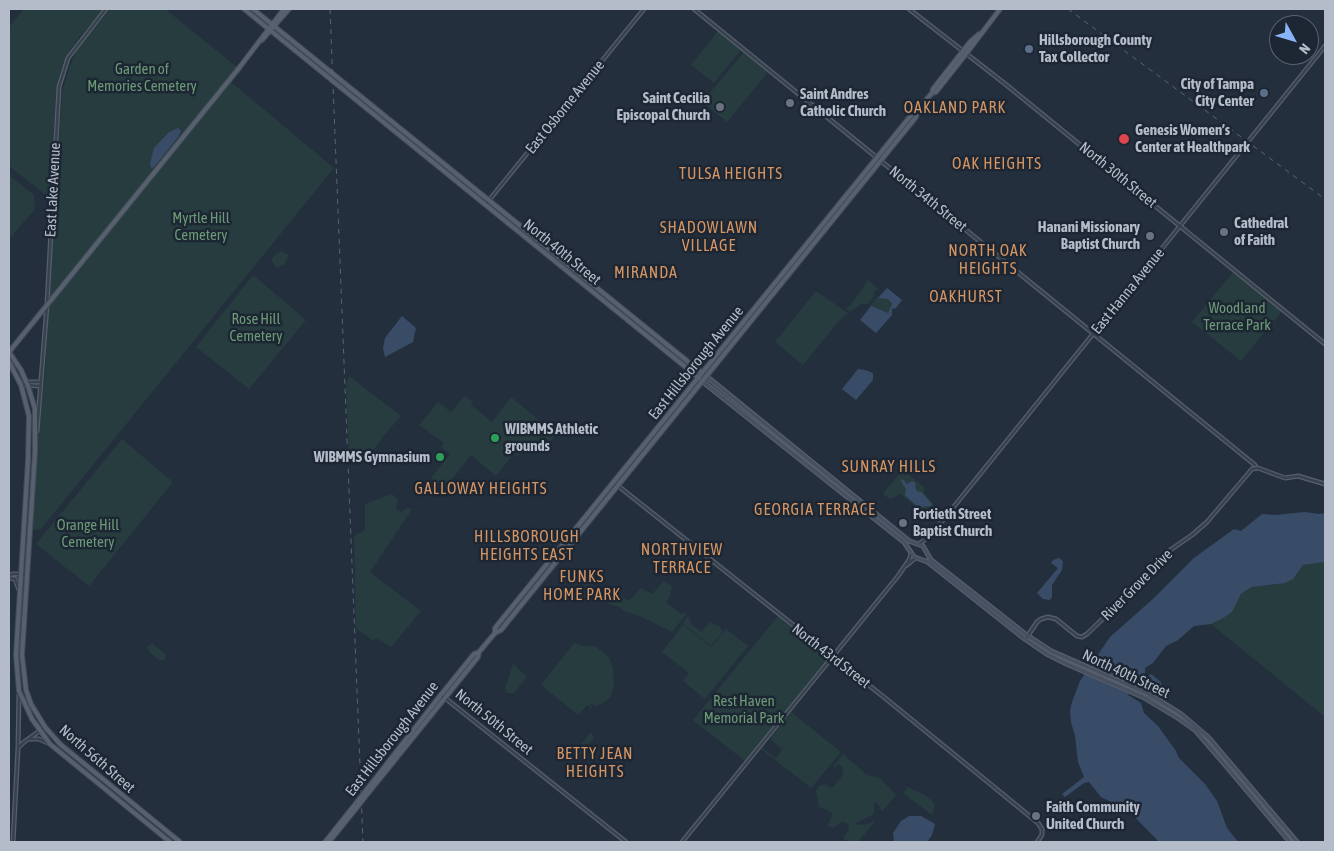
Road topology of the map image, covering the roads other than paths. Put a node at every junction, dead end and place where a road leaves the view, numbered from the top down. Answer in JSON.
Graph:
{"nodes":[{"id":1,"x":106,"y":9,"type":"edge"},
{"id":2,"x":244,"y":9,"type":"edge"},
{"id":3,"x":253,"y":9,"type":"edge"},
{"id":4,"x":284,"y":9,"type":"edge"},
{"id":5,"x":289,"y":9,"type":"edge"},
{"id":6,"x":644,"y":9,"type":"edge"},
{"id":7,"x":694,"y":9,"type":"edge"},
{"id":8,"x":909,"y":9,"type":"edge"},
{"id":9,"x":1000,"y":9,"type":"edge"},
{"id":10,"x":273,"y":25,"type":"junction"},
{"id":11,"x":270,"y":29,"type":"junction"},
{"id":12,"x":1325,"y":46,"type":"edge"},
{"id":13,"x":964,"y":53,"type":"junction"},
{"id":14,"x":879,"y":159,"type":"junction"},
{"id":15,"x":489,"y":200,"type":"junction"},
{"id":16,"x":486,"y":204,"type":"junction"},
{"id":17,"x":1181,"y":225,"type":"junction"},
{"id":18,"x":792,"y":266,"type":"junction"},
{"id":19,"x":566,"y":270,"type":"junction"},
{"id":20,"x":577,"y":272,"type":"junction"},
{"id":21,"x":571,"y":274,"type":"junction"},
{"id":22,"x":585,"y":278,"type":"junction"},
{"id":23,"x":765,"y":295,"type":"junction"},
{"id":24,"x":766,"y":302,"type":"junction"},
{"id":25,"x":47,"y":305,"type":"junction"},
{"id":26,"x":746,"y":319,"type":"junction"},
{"id":27,"x":744,"y":330,"type":"junction"},
{"id":28,"x":1094,"y":334,"type":"junction"},
{"id":29,"x":1325,"y":344,"type":"edge"},
{"id":30,"x":9,"y":352,"type":"edge"},
{"id":31,"x":9,"y":362,"type":"edge"},
{"id":32,"x":702,"y":377,"type":"junction"},
{"id":33,"x":28,"y":384,"type":"junction"},
{"id":34,"x":41,"y":384,"type":"junction"},
{"id":35,"x":21,"y":386,"type":"junction"},
{"id":36,"x":35,"y":452,"type":"junction"},
{"id":37,"x":28,"y":461,"type":"junction"},
{"id":38,"x":1254,"y":465,"type":"dead end"},
{"id":39,"x":615,"y":484,"type":"junction"},
{"id":40,"x":1325,"y":484,"type":"edge"},
{"id":41,"x":32,"y":496,"type":"junction"},
{"id":42,"x":931,"y":535,"type":"junction"},
{"id":43,"x":918,"y":544,"type":"junction"},
{"id":44,"x":924,"y":549,"type":"junction"},
{"id":45,"x":911,"y":552,"type":"junction"},
{"id":46,"x":916,"y":558,"type":"junction"},
{"id":47,"x":904,"y":568,"type":"junction"},
{"id":48,"x":21,"y":573,"type":"junction"},
{"id":49,"x":27,"y":574,"type":"junction"},
{"id":50,"x":9,"y":577,"type":"edge"},
{"id":51,"x":951,"y":580,"type":"junction"},
{"id":52,"x":962,"y":584,"type":"junction"},
{"id":53,"x":530,"y":589,"type":"junction"},
{"id":54,"x":19,"y":590,"type":"junction"},
{"id":55,"x":495,"y":633,"type":"junction"},
{"id":56,"x":1028,"y":636,"type":"junction"},
{"id":57,"x":1025,"y":639,"type":"junction"},
{"id":58,"x":832,"y":657,"type":"junction"},
{"id":59,"x":1081,"y":667,"type":"junction"},
{"id":60,"x":1131,"y":689,"type":"junction"},
{"id":61,"x":19,"y":691,"type":"junction"},
{"id":62,"x":443,"y":697,"type":"junction"},
{"id":63,"x":45,"y":727,"type":"junction"},
{"id":64,"x":39,"y":731,"type":"junction"},
{"id":65,"x":28,"y":739,"type":"junction"},
{"id":66,"x":50,"y":744,"type":"junction"},
{"id":67,"x":18,"y":748,"type":"junction"},
{"id":68,"x":357,"y":804,"type":"junction"},
{"id":69,"x":13,"y":842,"type":"edge"},
{"id":70,"x":170,"y":842,"type":"edge"},
{"id":71,"x":180,"y":842,"type":"edge"},
{"id":72,"x":325,"y":842,"type":"edge"},
{"id":73,"x":330,"y":842,"type":"edge"},
{"id":74,"x":626,"y":842,"type":"edge"},
{"id":75,"x":682,"y":842,"type":"edge"},
{"id":76,"x":1038,"y":842,"type":"edge"},
{"id":77,"x":1290,"y":842,"type":"edge"},
{"id":78,"x":1296,"y":842,"type":"edge"}],
"edges":[{"from":1,"to":25,"type":"street","name":"East Lake Avenue"},
{"from":2,"to":11,"type":"main road","name":"North 40th Street"},
{"from":3,"to":10,"type":"main road","name":"North 40th Street"},
{"from":4,"to":10,"type":"main road"},
{"from":5,"to":10,"type":"main road"},
{"from":6,"to":15,"type":"street","name":"East Osborne Avenue"},
{"from":7,"to":14,"type":"street","name":"North 34th Street"},
{"from":8,"to":13,"type":"street","name":"North 30th Street"},
{"from":9,"to":13,"type":"main road","name":"East Hillsborough Avenue"},
{"from":10,"to":11,"type":"main road"},
{"from":10,"to":15,"type":"main road","name":"North 40th Street"},
{"from":11,"to":16,"type":"main road","name":"North 40th Street"},
{"from":11,"to":25,"type":"main road"},
{"from":12,"to":17,"type":"street","name":"East Hanna Avenue"},
{"from":13,"to":14,"type":"main road","name":"East Hillsborough Avenue"},
{"from":13,"to":17,"type":"street","name":"North 30th Street"},
{"from":14,"to":18,"type":"main road","name":"East Hillsborough Avenue"},
{"from":14,"to":18,"type":"main road","name":"East Hillsborough Avenue"},
{"from":14,"to":28,"type":"street","name":"North 34th Street"},
{"from":15,"to":16,"type":"street","name":"East Osborne Avenue"},
{"from":15,"to":20,"type":"main road","name":"North 40th Street"},
{"from":16,"to":19,"type":"main road","name":"North 40th Street"},
{"from":17,"to":28,"type":"street","name":"East Hanna Avenue"},
{"from":17,"to":29,"type":"street","name":"North 30th Street"},
{"from":18,"to":23,"type":"main road","name":"East Hillsborough Avenue"},
{"from":18,"to":24,"type":"main road","name":"East Hillsborough Avenue"},
{"from":19,"to":20,"type":"main road"},
{"from":19,"to":21,"type":"main road","name":"North 40th Street"},
{"from":20,"to":22,"type":"main road","name":"North 40th Street"},
{"from":21,"to":22,"type":"main road"},
{"from":21,"to":32,"type":"main road","name":"North 40th Street"},
{"from":22,"to":32,"type":"main road","name":"North 40th Street"},
{"from":23,"to":24,"type":"main road"},
{"from":23,"to":26,"type":"main road","name":"East Hillsborough Avenue"},
{"from":24,"to":27,"type":"main road","name":"East Hillsborough Avenue"},
{"from":25,"to":30,"type":"main road"},
{"from":25,"to":34,"type":"street","name":"East Lake Avenue"},
{"from":26,"to":27,"type":"main road"},
{"from":26,"to":32,"type":"main road","name":"East Hillsborough Avenue"},
{"from":27,"to":32,"type":"main road","name":"East Hillsborough Avenue"},
{"from":28,"to":38,"type":"street","name":"North 34th Street"},
{"from":28,"to":42,"type":"street","name":"East Hanna Avenue"},
{"from":30,"to":33,"type":"main road","name":"North 56th Street"},
{"from":31,"to":35,"type":"main road"},
{"from":32,"to":39,"type":"main road","name":"East Hillsborough Avenue"},
{"from":32,"to":39,"type":"main road","name":"East Hillsborough Avenue"},
{"from":32,"to":43,"type":"main road","name":"North 40th Street"},
{"from":32,"to":45,"type":"main road","name":"North 40th Street"},
{"from":33,"to":34,"type":"street"},
{"from":33,"to":35,"type":"street"},
{"from":33,"to":36,"type":"main road","name":"North 56th Street"},
{"from":34,"to":36,"type":"street","name":"East Lake Avenue"},
{"from":35,"to":37,"type":"main road","name":"North 56th Street"},
{"from":36,"to":41,"type":"main road","name":"North 56th Street"},
{"from":37,"to":41,"type":"main road"},
{"from":37,"to":48,"type":"main road","name":"North 56th Street"},
{"from":39,"to":53,"type":"main road","name":"East Hillsborough Avenue"},
{"from":39,"to":53,"type":"main road","name":"East Hillsborough Avenue"},
{"from":39,"to":58,"type":"street","name":"North 43rd Street"},
{"from":40,"to":56,"type":"street","name":"River Grove Drive"},
{"from":41,"to":49,"type":"main road","name":"North 56th Street"},
{"from":42,"to":43,"type":"street","name":"East Hanna Avenue"},
{"from":42,"to":44,"type":"street","name":"East Hanna Avenue"},
{"from":43,"to":44,"type":"main road"},
{"from":43,"to":45,"type":"main road"},
{"from":44,"to":46,"type":"main road"},
{"from":44,"to":52,"type":"main road","name":"North 40th Street"},
{"from":45,"to":46,"type":"main road"},
{"from":45,"to":47,"type":"street"},
{"from":46,"to":47,"type":"street"},
{"from":46,"to":51,"type":"main road","name":"North 40th Street"},
{"from":47,"to":58,"type":"street"},
{"from":48,"to":49,"type":"street"},
{"from":48,"to":50,"type":"street"},
{"from":48,"to":54,"type":"main road","name":"North 56th Street"},
{"from":49,"to":63,"type":"main road","name":"North 56th Street"},
{"from":50,"to":54,"type":"street"},
{"from":51,"to":52,"type":"main road"},
{"from":51,"to":57,"type":"main road","name":"North 40th Street"},
{"from":52,"to":56,"type":"main road","name":"North 40th Street"},
{"from":53,"to":55,"type":"main road","name":"East Hillsborough Avenue"},
{"from":53,"to":55,"type":"main road","name":"East Hillsborough Avenue"},
{"from":54,"to":61,"type":"main road","name":"North 56th Street"},
{"from":55,"to":62,"type":"main road","name":"East Hillsborough Avenue"},
{"from":56,"to":57,"type":"street","name":"River Grove Drive"},
{"from":56,"to":59,"type":"main road","name":"North 40th Street"},
{"from":57,"to":59,"type":"main road","name":"North 40th Street"},
{"from":58,"to":75,"type":"street"},
{"from":58,"to":76,"type":"street","name":"North 43rd Street"},
{"from":59,"to":60,"type":"main road","name":"North 40th Street"},
{"from":60,"to":77,"type":"main road","name":"North 40th Street"},
{"from":60,"to":78,"type":"main road","name":"North 40th Street"},
{"from":61,"to":64,"type":"main road","name":"North 56th Street"},
{"from":61,"to":67,"type":"street"},
{"from":62,"to":68,"type":"main road","name":"East Hillsborough Avenue","bridge":true},
{"from":62,"to":74,"type":"street","name":"North 50th Street"},
{"from":63,"to":64,"type":"street"},
{"from":63,"to":71,"type":"main road","name":"North 56th Street"},
{"from":64,"to":65,"type":"street"},
{"from":64,"to":66,"type":"main road","name":"North 56th Street"},
{"from":65,"to":66,"type":"street"},
{"from":65,"to":67,"type":"street"},
{"from":66,"to":70,"type":"main road","name":"North 56th Street"},
{"from":67,"to":69,"type":"street"},
{"from":68,"to":72,"type":"main road","name":"East Hillsborough Avenue"},
{"from":68,"to":73,"type":"main road","name":"East Hillsborough Avenue"}]}
